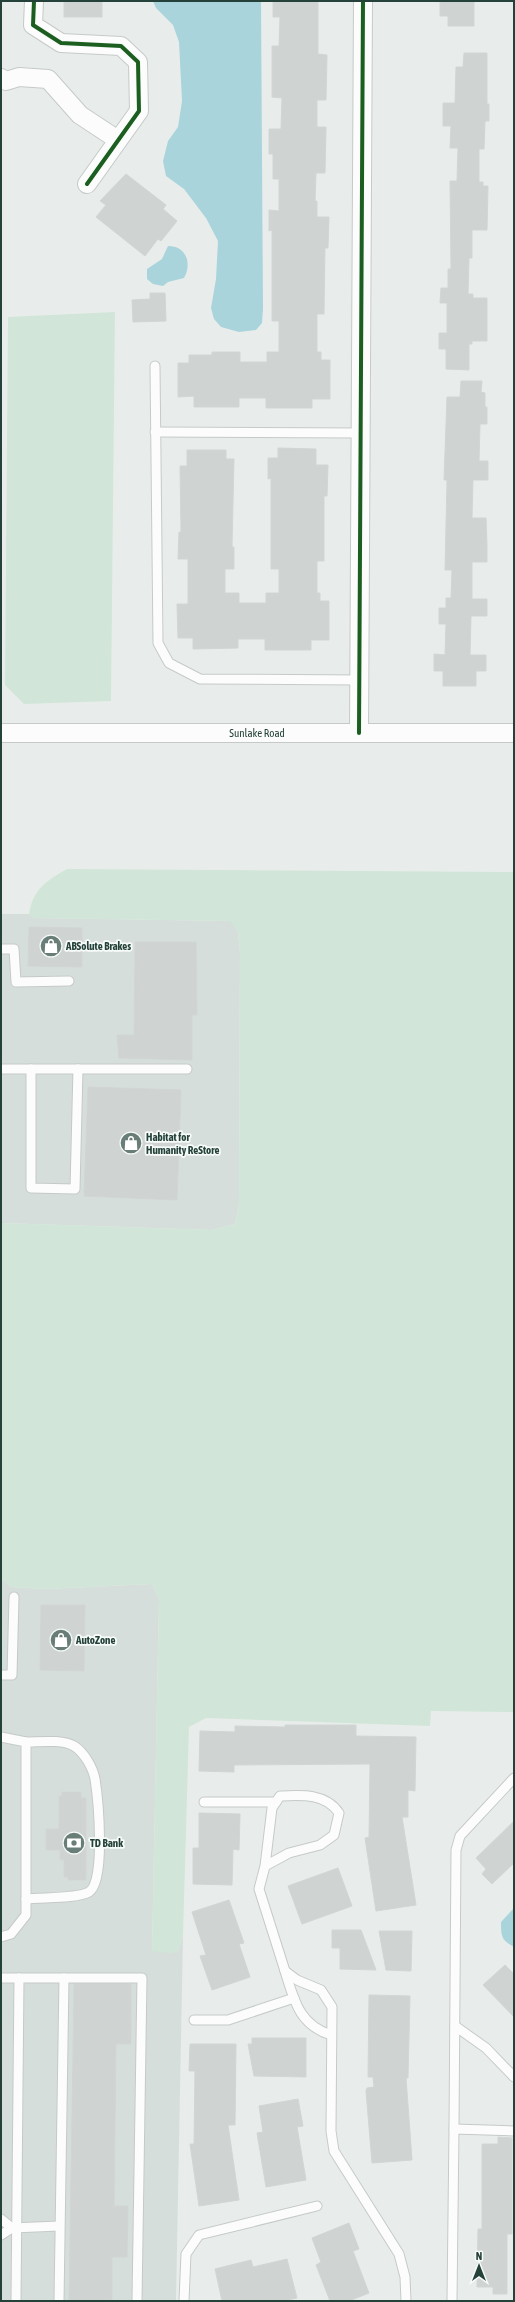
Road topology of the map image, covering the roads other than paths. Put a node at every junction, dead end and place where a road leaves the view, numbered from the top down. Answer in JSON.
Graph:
{"nodes":[{"id":1,"x":34,"y":1,"type":"edge"},
{"id":2,"x":363,"y":1,"type":"edge"},
{"id":3,"x":1,"y":78,"type":"edge"},
{"id":4,"x":118,"y":140,"type":"junction"},
{"id":5,"x":87,"y":184,"type":"dead end"},
{"id":6,"x":155,"y":366,"type":"dead end"},
{"id":7,"x":155,"y":432,"type":"junction"},
{"id":8,"x":361,"y":433,"type":"junction"},
{"id":9,"x":360,"y":680,"type":"junction"},
{"id":10,"x":1,"y":733,"type":"edge"},
{"id":11,"x":359,"y":733,"type":"junction"},
{"id":12,"x":514,"y":733,"type":"edge"},
{"id":13,"x":1,"y":949,"type":"edge"},
{"id":14,"x":69,"y":981,"type":"dead end"},
{"id":15,"x":1,"y":1069,"type":"edge"},
{"id":16,"x":31,"y":1069,"type":"junction"},
{"id":17,"x":78,"y":1069,"type":"junction"},
{"id":18,"x":187,"y":1070,"type":"dead end"},
{"id":19,"x":14,"y":1597,"type":"dead end"},
{"id":20,"x":1,"y":1675,"type":"edge"},
{"id":21,"x":1,"y":1737,"type":"edge"},
{"id":22,"x":26,"y":1742,"type":"junction"},
{"id":23,"x":514,"y":1778,"type":"edge"},
{"id":24,"x":204,"y":1802,"type":"dead end"},
{"id":25,"x":276,"y":1802,"type":"junction"},
{"id":26,"x":265,"y":1866,"type":"junction"},
{"id":27,"x":26,"y":1898,"type":"junction"},
{"id":28,"x":1,"y":1937,"type":"edge"},
{"id":29,"x":285,"y":1971,"type":"junction"},
{"id":30,"x":1,"y":1978,"type":"edge"},
{"id":31,"x":19,"y":1978,"type":"junction"},
{"id":32,"x":64,"y":1978,"type":"junction"},
{"id":33,"x":294,"y":1998,"type":"junction"},
{"id":34,"x":194,"y":2020,"type":"dead end"},
{"id":35,"x":455,"y":2026,"type":"junction"},
{"id":36,"x":331,"y":2035,"type":"junction"},
{"id":37,"x":514,"y":2077,"type":"edge"},
{"id":38,"x":454,"y":2129,"type":"junction"},
{"id":39,"x":514,"y":2131,"type":"edge"},
{"id":40,"x":317,"y":2206,"type":"dead end"},
{"id":41,"x":1,"y":2219,"type":"edge"},
{"id":42,"x":59,"y":2226,"type":"junction"},
{"id":43,"x":15,"y":2228,"type":"junction"},
{"id":44,"x":1,"y":2235,"type":"edge"},
{"id":45,"x":16,"y":2301,"type":"edge"},
{"id":46,"x":58,"y":2301,"type":"edge"},
{"id":47,"x":137,"y":2301,"type":"edge"},
{"id":48,"x":184,"y":2301,"type":"edge"},
{"id":49,"x":406,"y":2301,"type":"edge"},
{"id":50,"x":452,"y":2301,"type":"edge"}],
"edges":[{"from":1,"to":4,"type":"street"},
{"from":2,"to":8,"type":"street"},
{"from":3,"to":4,"type":"street"},
{"from":4,"to":5,"type":"street"},
{"from":6,"to":7,"type":"lane"},
{"from":7,"to":8,"type":"lane"},
{"from":7,"to":9,"type":"lane"},
{"from":8,"to":9,"type":"street"},
{"from":9,"to":11,"type":"street"},
{"from":10,"to":11,"type":"street","name":"Sunlake Road"},
{"from":11,"to":12,"type":"street","name":"Sunlake Road"},
{"from":13,"to":14,"type":"lane"},
{"from":15,"to":16,"type":"lane"},
{"from":16,"to":17,"type":"lane"},
{"from":16,"to":17,"type":"lane"},
{"from":17,"to":18,"type":"lane"},
{"from":19,"to":20,"type":"lane"},
{"from":21,"to":22,"type":"lane"},
{"from":22,"to":27,"type":"lane"},
{"from":22,"to":27,"type":"lane"},
{"from":23,"to":35,"type":"lane"},
{"from":24,"to":25,"type":"lane"},
{"from":25,"to":26,"type":"lane"},
{"from":25,"to":26,"type":"lane"},
{"from":26,"to":29,"type":"lane"},
{"from":27,"to":28,"type":"lane"},
{"from":29,"to":33,"type":"lane"},
{"from":29,"to":36,"type":"lane"},
{"from":30,"to":31,"type":"lane"},
{"from":31,"to":32,"type":"lane"},
{"from":31,"to":43,"type":"lane"},
{"from":32,"to":42,"type":"lane"},
{"from":32,"to":47,"type":"lane"},
{"from":33,"to":34,"type":"lane"},
{"from":33,"to":36,"type":"lane"},
{"from":35,"to":37,"type":"lane"},
{"from":35,"to":38,"type":"lane"},
{"from":36,"to":49,"type":"lane"},
{"from":38,"to":39,"type":"lane"},
{"from":38,"to":50,"type":"lane"},
{"from":40,"to":48,"type":"lane"},
{"from":41,"to":43,"type":"lane"},
{"from":42,"to":43,"type":"lane"},
{"from":42,"to":46,"type":"lane"},
{"from":43,"to":44,"type":"lane"},
{"from":43,"to":45,"type":"lane"}]}
